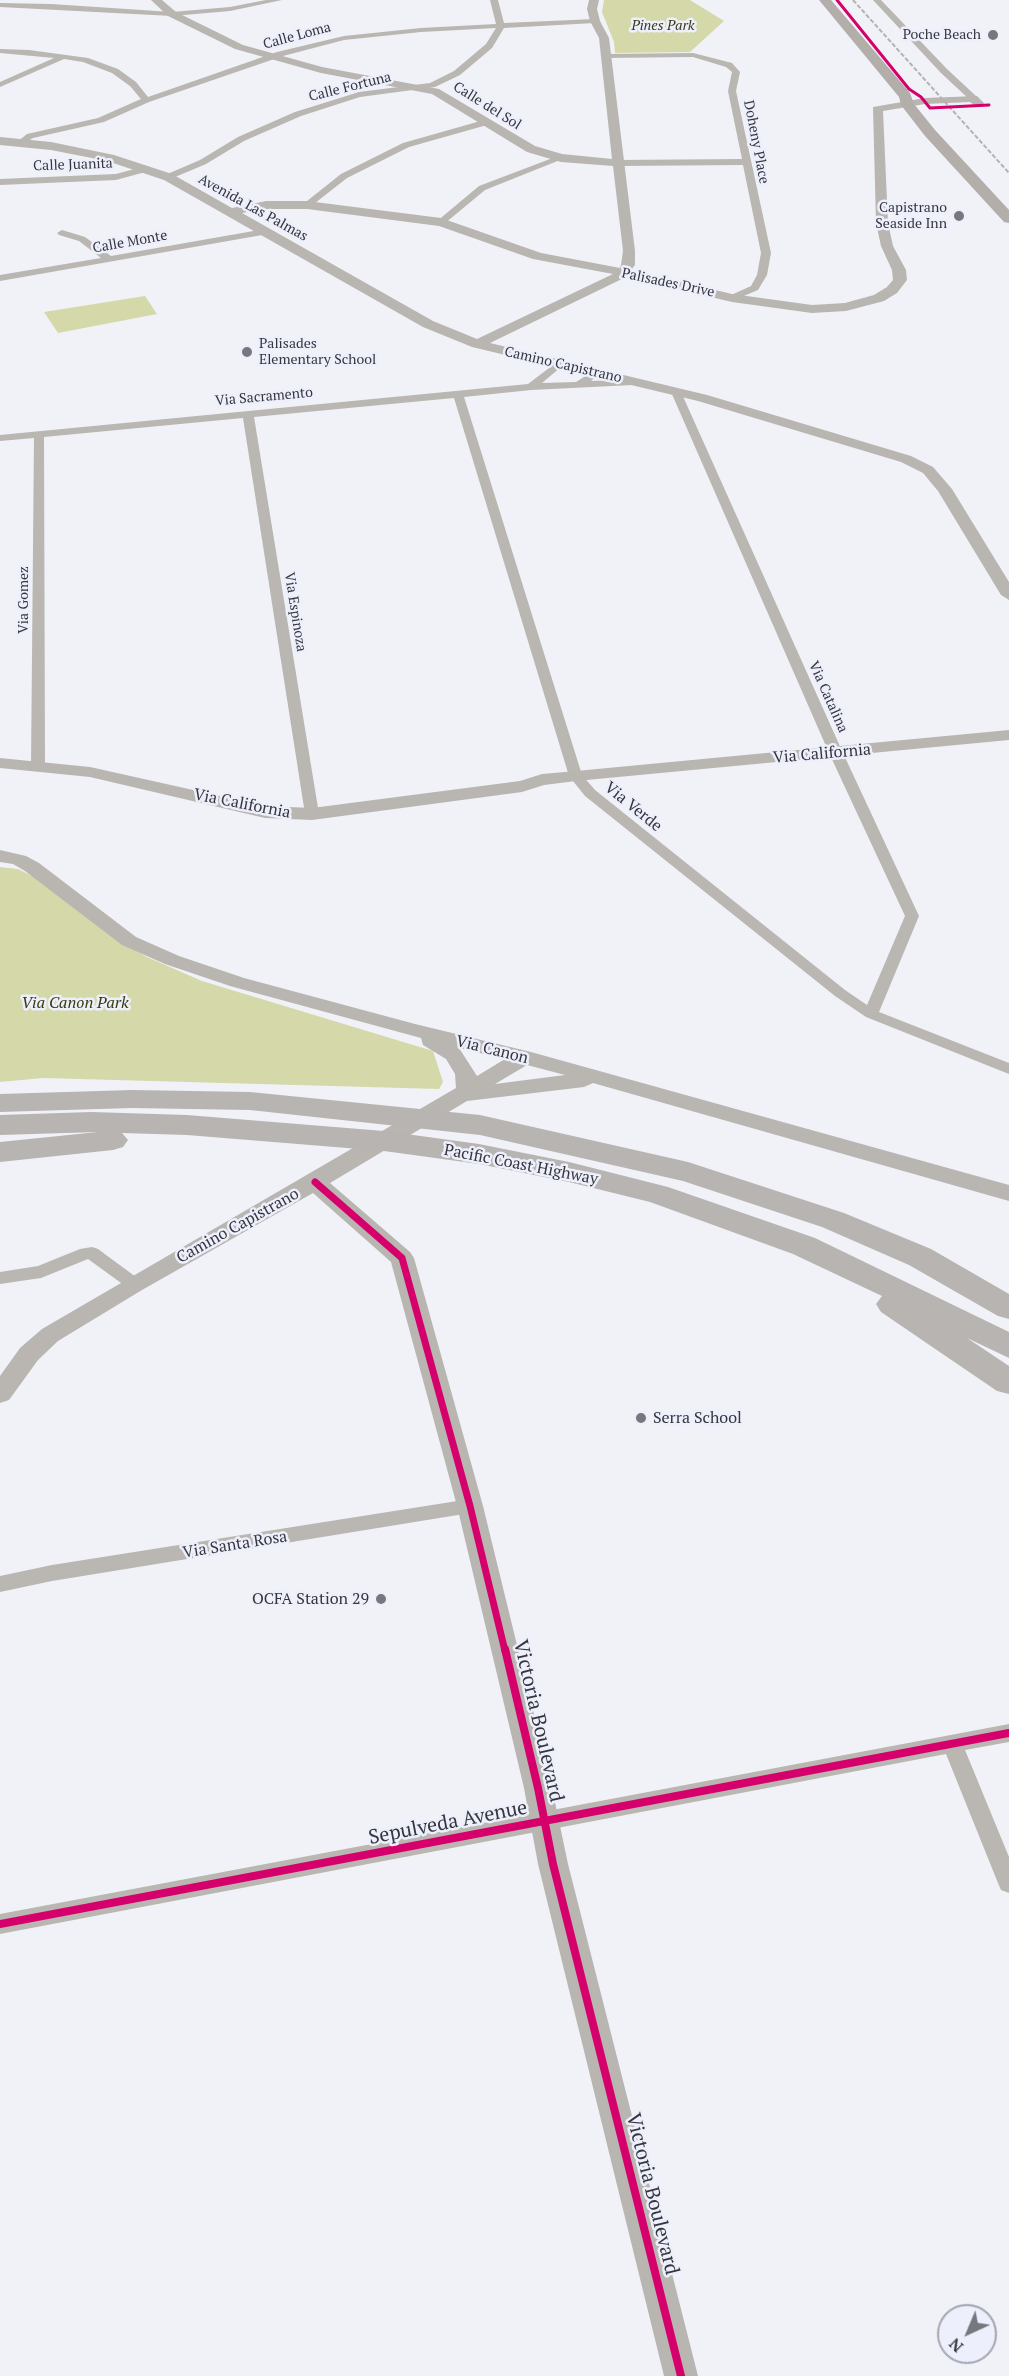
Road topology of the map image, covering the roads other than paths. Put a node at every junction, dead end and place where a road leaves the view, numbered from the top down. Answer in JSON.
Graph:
{"nodes":[{"id":1,"x":156,"y":0,"type":"edge"},
{"id":2,"x":278,"y":0,"type":"edge"},
{"id":3,"x":494,"y":0,"type":"edge"},
{"id":4,"x":594,"y":0,"type":"edge"},
{"id":5,"x":825,"y":0,"type":"edge"},
{"id":6,"x":877,"y":0,"type":"edge"},
{"id":7,"x":0,"y":5,"type":"edge"},
{"id":8,"x":172,"y":14,"type":"junction"},
{"id":9,"x":595,"y":21,"type":"junction"},
{"id":10,"x":501,"y":27,"type":"junction"},
{"id":11,"x":0,"y":51,"type":"edge"},
{"id":12,"x":65,"y":56,"type":"junction"},
{"id":13,"x":606,"y":56,"type":"junction"},
{"id":14,"x":270,"y":57,"type":"junction"},
{"id":15,"x":932,"y":59,"type":"junction"},
{"id":16,"x":0,"y":85,"type":"edge"},
{"id":17,"x":417,"y":87,"type":"junction"},
{"id":18,"x":963,"y":89,"type":"junction"},
{"id":19,"x":146,"y":100,"type":"junction"},
{"id":20,"x":976,"y":100,"type":"joint"},
{"id":21,"x":908,"y":105,"type":"junction"},
{"id":22,"x":484,"y":123,"type":"junction"},
{"id":23,"x":0,"y":141,"type":"edge"},
{"id":24,"x":21,"y":142,"type":"junction"},
{"id":25,"x":561,"y":158,"type":"junction"},
{"id":26,"x":745,"y":162,"type":"junction"},
{"id":27,"x":618,"y":163,"type":"junction"},
{"id":28,"x":146,"y":169,"type":"junction"},
{"id":29,"x":168,"y":177,"type":"junction"},
{"id":30,"x":0,"y":182,"type":"edge"},
{"id":31,"x":308,"y":205,"type":"junction"},
{"id":32,"x":230,"y":212,"type":"junction"},
{"id":33,"x":1009,"y":219,"type":"edge"},
{"id":34,"x":441,"y":222,"type":"junction"},
{"id":35,"x":62,"y":232,"type":"dead end"},
{"id":36,"x":265,"y":232,"type":"junction"},
{"id":37,"x":109,"y":260,"type":"junction"},
{"id":38,"x":623,"y":273,"type":"junction"},
{"id":39,"x":0,"y":278,"type":"edge"},
{"id":40,"x":732,"y":298,"type":"junction"},
{"id":41,"x":521,"y":324,"type":"junction"},
{"id":42,"x":448,"y":333,"type":"junction"},
{"id":43,"x":500,"y":333,"type":"junction"},
{"id":44,"x":477,"y":344,"type":"junction"},
{"id":45,"x":537,"y":360,"type":"junction"},
{"id":46,"x":557,"y":365,"type":"junction"},
{"id":47,"x":595,"y":373,"type":"junction"},
{"id":48,"x":633,"y":382,"type":"junction"},
{"id":49,"x":579,"y":385,"type":"junction"},
{"id":50,"x":531,"y":387,"type":"junction"},
{"id":51,"x":676,"y":392,"type":"junction"},
{"id":52,"x":458,"y":394,"type":"junction"},
{"id":53,"x":248,"y":414,"type":"junction"},
{"id":54,"x":39,"y":434,"type":"junction"},
{"id":55,"x":0,"y":438,"type":"edge"},
{"id":56,"x":1009,"y":595,"type":"edge"},
{"id":57,"x":1009,"y":735,"type":"edge"},
{"id":58,"x":836,"y":753,"type":"junction"},
{"id":59,"x":0,"y":763,"type":"edge"},
{"id":60,"x":38,"y":765,"type":"junction"},
{"id":61,"x":580,"y":780,"type":"junction"},
{"id":62,"x":312,"y":814,"type":"junction"},
{"id":63,"x":0,"y":856,"type":"edge"},
{"id":64,"x":872,"y":1014,"type":"junction"},
{"id":65,"x":413,"y":1030,"type":"junction"},
{"id":66,"x":524,"y":1057,"type":"junction"},
{"id":67,"x":1009,"y":1069,"type":"edge"},
{"id":68,"x":602,"y":1079,"type":"junction"},
{"id":69,"x":465,"y":1094,"type":"junction"},
{"id":70,"x":0,"y":1103,"type":"edge"},
{"id":71,"x":0,"y":1125,"type":"edge"},
{"id":72,"x":279,"y":1133,"type":"junction"},
{"id":73,"x":0,"y":1152,"type":"edge"},
{"id":74,"x":315,"y":1182,"type":"junction"},
{"id":75,"x":1009,"y":1193,"type":"edge"},
{"id":76,"x":804,"y":1246,"type":"junction"},
{"id":77,"x":920,"y":1257,"type":"junction"},
{"id":78,"x":0,"y":1278,"type":"edge"},
{"id":79,"x":135,"y":1284,"type":"junction"},
{"id":80,"x":1009,"y":1302,"type":"edge"},
{"id":81,"x":1009,"y":1308,"type":"edge"},
{"id":82,"x":1009,"y":1346,"type":"edge"},
{"id":83,"x":1009,"y":1382,"type":"edge"},
{"id":84,"x":0,"y":1394,"type":"edge"},
{"id":85,"x":470,"y":1506,"type":"junction"},
{"id":86,"x":0,"y":1584,"type":"edge"},
{"id":87,"x":1009,"y":1733,"type":"edge"},
{"id":88,"x":951,"y":1744,"type":"junction"},
{"id":89,"x":544,"y":1821,"type":"junction"},
{"id":90,"x":1009,"y":1883,"type":"edge"},
{"id":91,"x":0,"y":1924,"type":"edge"},
{"id":92,"x":681,"y":2376,"type":"edge"}],
"edges":[{"from":1,"to":8,"type":"main road","name":"Calle del Sol"},
{"from":2,"to":8,"type":"street"},
{"from":3,"to":10,"type":"street"},
{"from":4,"to":9,"type":"main road"},
{"from":5,"to":21,"type":"main road"},
{"from":6,"to":15,"type":"street"},
{"from":7,"to":8,"type":"street"},
{"from":8,"to":14,"type":"main road","name":"Calle del Sol"},
{"from":9,"to":10,"type":"street","name":"Calle Loma"},
{"from":9,"to":13,"type":"main road"},
{"from":10,"to":14,"type":"street","name":"Calle Loma"},
{"from":10,"to":17,"type":"street","name":"Calle Fortuna"},
{"from":11,"to":12,"type":"street"},
{"from":12,"to":16,"type":"street"},
{"from":12,"to":19,"type":"street"},
{"from":13,"to":26,"type":"street","name":"Doheny Place"},
{"from":13,"to":27,"type":"main road"},
{"from":14,"to":17,"type":"main road","name":"Calle del Sol"},
{"from":14,"to":19,"type":"street","name":"Calle Loma"},
{"from":15,"to":18,"type":"street"},
{"from":15,"to":18,"type":"street"},
{"from":17,"to":22,"type":"main road","name":"Calle del Sol"},
{"from":17,"to":29,"type":"street","name":"Calle Fortuna"},
{"from":18,"to":20,"type":"street"},
{"from":19,"to":24,"type":"street","name":"Calle Loma"},
{"from":20,"to":21,"type":"main road"},
{"from":21,"to":33,"type":"main road"},
{"from":21,"to":40,"type":"main road","name":"Palisades Drive"},
{"from":22,"to":25,"type":"main road","name":"Calle del Sol"},
{"from":22,"to":31,"type":"street"},
{"from":23,"to":24,"type":"main road","name":"Avenida Las Palmas"},
{"from":24,"to":28,"type":"main road","name":"Avenida Las Palmas"},
{"from":25,"to":27,"type":"main road","name":"Calle del Sol"},
{"from":25,"to":34,"type":"street"},
{"from":26,"to":27,"type":"street","name":"Calle del Sol"},
{"from":26,"to":40,"type":"street","name":"Doheny Place"},
{"from":27,"to":38,"type":"main road"},
{"from":28,"to":29,"type":"main road","name":"Avenida Las Palmas"},
{"from":28,"to":30,"type":"street","name":"Calle Juanita"},
{"from":29,"to":32,"type":"main road","name":"Avenida Las Palmas"},
{"from":31,"to":32,"type":"main road","name":"Palisades Drive"},
{"from":31,"to":34,"type":"main road","name":"Palisades Drive"},
{"from":32,"to":36,"type":"main road","name":"Avenida Las Palmas"},
{"from":34,"to":38,"type":"main road","name":"Palisades Drive"},
{"from":35,"to":37,"type":"street"},
{"from":36,"to":37,"type":"street","name":"Calle Monte"},
{"from":36,"to":42,"type":"main road","name":"Avenida Las Palmas"},
{"from":37,"to":39,"type":"street","name":"Calle Monte"},
{"from":38,"to":40,"type":"main road","name":"Palisades Drive"},
{"from":38,"to":41,"type":"main road","name":"Camino Capistrano"},
{"from":41,"to":43,"type":"main road","name":"Camino Capistrano"},
{"from":41,"to":45,"type":"main road"},
{"from":42,"to":43,"type":"main road"},
{"from":42,"to":44,"type":"main road","name":"Avenida Las Palmas"},
{"from":43,"to":44,"type":"main road","name":"Camino Capistrano"},
{"from":44,"to":45,"type":"main road","name":"Camino Capistrano"},
{"from":45,"to":46,"type":"main road","name":"Camino Capistrano"},
{"from":46,"to":47,"type":"main road","name":"Camino Capistrano"},
{"from":46,"to":50,"type":"street"},
{"from":47,"to":48,"type":"main road","name":"Camino Capistrano"},
{"from":47,"to":49,"type":"street"},
{"from":48,"to":49,"type":"street","name":"Via Sacramento"},
{"from":48,"to":51,"type":"main road","name":"Camino Capistrano"},
{"from":49,"to":50,"type":"street","name":"Via Sacramento"},
{"from":50,"to":52,"type":"street","name":"Via Sacramento"},
{"from":51,"to":56,"type":"main road","name":"Camino Capistrano"},
{"from":51,"to":58,"type":"street","name":"Via Catalina"},
{"from":52,"to":53,"type":"street","name":"Via Sacramento"},
{"from":52,"to":61,"type":"street"},
{"from":53,"to":54,"type":"street","name":"Via Sacramento"},
{"from":53,"to":62,"type":"street","name":"Via Espinoza"},
{"from":54,"to":55,"type":"street","name":"Via Sacramento"},
{"from":54,"to":60,"type":"street","name":"Via Gomez"},
{"from":57,"to":58,"type":"main road","name":"Via California"},
{"from":58,"to":61,"type":"main road","name":"Via California"},
{"from":58,"to":64,"type":"street","name":"Via Catalina"},
{"from":59,"to":60,"type":"main road","name":"Via California"},
{"from":60,"to":62,"type":"main road","name":"Via California"},
{"from":61,"to":62,"type":"main road","name":"Via California"},
{"from":61,"to":64,"type":"street","name":"Via Verde"},
{"from":63,"to":65,"type":"main road","name":"Via Canon"},
{"from":64,"to":67,"type":"street","name":"Via Verde"},
{"from":65,"to":66,"type":"main road","name":"Via Canon"},
{"from":65,"to":69,"type":"main road"},
{"from":66,"to":68,"type":"main road","name":"Via Canon"},
{"from":66,"to":69,"type":"main road","name":"Camino Capistrano"},
{"from":68,"to":69,"type":"main road"},
{"from":68,"to":75,"type":"main road","name":"Via Canon"},
{"from":69,"to":74,"type":"main road","name":"Camino Capistrano"},
{"from":70,"to":77,"type":"highway","name":"Pacific Coast Highway"},
{"from":71,"to":72,"type":"highway","name":"Pacific Coast Highway"},
{"from":72,"to":73,"type":"highway"},
{"from":72,"to":76,"type":"highway","name":"Pacific Coast Highway"},
{"from":74,"to":79,"type":"main road","name":"Camino Capistrano"},
{"from":74,"to":85,"type":"main road","name":"Victoria Boulevard"},
{"from":76,"to":82,"type":"highway","name":"Pacific Coast Highway"},
{"from":76,"to":83,"type":"highway"},
{"from":77,"to":80,"type":"highway"},
{"from":77,"to":81,"type":"highway","name":"Pacific Coast Highway"},
{"from":78,"to":79,"type":"street"},
{"from":79,"to":84,"type":"main road","name":"Camino Capistrano"},
{"from":85,"to":86,"type":"street","name":"Via Santa Rosa"},
{"from":85,"to":89,"type":"main road","name":"Victoria Boulevard"},
{"from":87,"to":88,"type":"street","name":"Sepulveda Avenue"},
{"from":88,"to":89,"type":"street","name":"Sepulveda Avenue"},
{"from":88,"to":90,"type":"street"},
{"from":89,"to":91,"type":"street","name":"Sepulveda Avenue"},
{"from":89,"to":92,"type":"main road","name":"Victoria Boulevard"}]}
